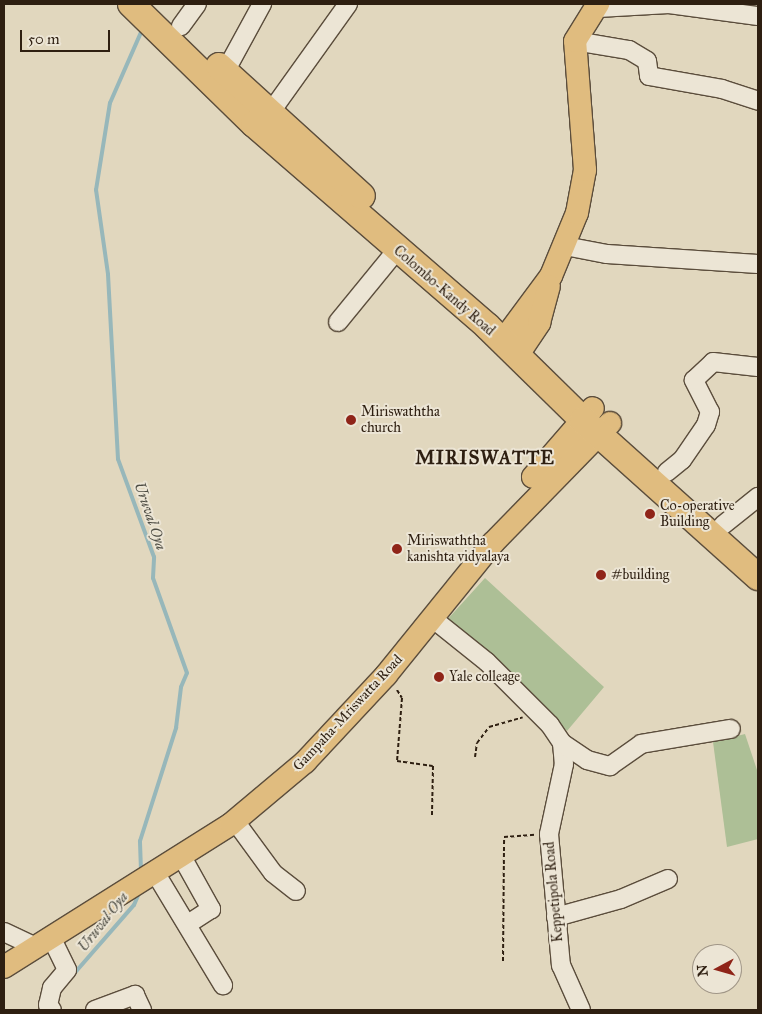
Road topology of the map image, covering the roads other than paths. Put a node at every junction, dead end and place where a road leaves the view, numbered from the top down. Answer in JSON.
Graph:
{"nodes":[{"id":1,"x":131,"y":4,"type":"edge"},
{"id":2,"x":155,"y":4,"type":"edge"},
{"id":3,"x":197,"y":4,"type":"edge"},
{"id":4,"x":262,"y":4,"type":"edge"},
{"id":5,"x":348,"y":4,"type":"edge"},
{"id":6,"x":598,"y":6,"type":"edge"},
{"id":7,"x":758,"y":16,"type":"edge"},
{"id":8,"x":181,"y":26,"type":"junction"},
{"id":9,"x":575,"y":41,"type":"junction"},
{"id":10,"x":221,"y":81,"type":"junction"},
{"id":11,"x":758,"y":101,"type":"edge"},
{"id":12,"x":270,"y":113,"type":"junction"},
{"id":13,"x":565,"y":246,"type":"junction"},
{"id":14,"x":397,"y":250,"type":"junction"},
{"id":15,"x":758,"y":264,"type":"edge"},
{"id":16,"x":338,"y":322,"type":"dead end"},
{"id":17,"x":514,"y":343,"type":"junction"},
{"id":18,"x":758,"y":367,"type":"edge"},
{"id":19,"x":596,"y":421,"type":"junction"},
{"id":20,"x":667,"y":472,"type":"junction"},
{"id":21,"x":758,"y":497,"type":"edge"},
{"id":22,"x":723,"y":525,"type":"junction"},
{"id":23,"x":758,"y":556,"type":"edge"},
{"id":24,"x":758,"y":578,"type":"edge"},
{"id":25,"x":432,"y":618,"type":"junction"},
{"id":26,"x":731,"y":729,"type":"dead end"},
{"id":27,"x":562,"y":743,"type":"junction"},
{"id":28,"x":235,"y":821,"type":"junction"},
{"id":29,"x":182,"y":857,"type":"junction"},
{"id":30,"x":156,"y":874,"type":"junction"},
{"id":31,"x":668,"y":879,"type":"dead end"},
{"id":32,"x":296,"y":891,"type":"dead end"},
{"id":33,"x":556,"y":917,"type":"junction"},
{"id":34,"x":188,"y":924,"type":"junction"},
{"id":35,"x":4,"y":932,"type":"edge"},
{"id":36,"x":44,"y":943,"type":"junction"},
{"id":37,"x":4,"y":967,"type":"edge"},
{"id":38,"x":223,"y":985,"type":"dead end"},
{"id":39,"x":52,"y":1010,"type":"edge"},
{"id":40,"x":95,"y":1010,"type":"edge"},
{"id":41,"x":142,"y":1010,"type":"edge"},
{"id":42,"x":581,"y":1010,"type":"edge"}],
"edges":[{"from":1,"to":10,"type":"highway","name":"Colombo-Kandy Road"},
{"from":2,"to":8,"type":"highway","name":"Colombo-Kandy Road"},
{"from":3,"to":8,"type":"street"},
{"from":4,"to":10,"type":"street"},
{"from":5,"to":12,"type":"street"},
{"from":6,"to":7,"type":"street"},
{"from":6,"to":9,"type":"main road"},
{"from":8,"to":10,"type":"highway","name":"Colombo-Kandy Road"},
{"from":9,"to":11,"type":"street"},
{"from":9,"to":13,"type":"main road"},
{"from":10,"to":12,"type":"highway","name":"Colombo-Kandy Road"},
{"from":10,"to":14,"type":"highway","name":"Colombo-Kandy Road"},
{"from":12,"to":17,"type":"highway","name":"Colombo-Kandy Road"},
{"from":13,"to":15,"type":"street"},
{"from":13,"to":17,"type":"main road"},
{"from":14,"to":16,"type":"street"},
{"from":14,"to":17,"type":"highway","name":"Colombo-Kandy Road"},
{"from":17,"to":19,"type":"highway","name":"Colombo-Kandy Road"},
{"from":18,"to":20,"type":"street"},
{"from":19,"to":20,"type":"highway","name":"Colombo-Kandy Road"},
{"from":19,"to":24,"type":"highway","name":"Colombo-Kandy Road"},
{"from":19,"to":25,"type":"main road","name":"Gampaha-Mriswatta Road"},
{"from":20,"to":22,"type":"highway","name":"Colombo-Kandy Road"},
{"from":21,"to":22,"type":"street"},
{"from":22,"to":23,"type":"highway","name":"Colombo-Kandy Road"},
{"from":25,"to":27,"type":"street"},
{"from":25,"to":28,"type":"main road","name":"Gampaha-Mriswatta Road"},
{"from":26,"to":27,"type":"street"},
{"from":27,"to":33,"type":"street","name":"Keppetipola Road"},
{"from":28,"to":29,"type":"main road","name":"Gampaha-Mriswatta Road"},
{"from":28,"to":32,"type":"street"},
{"from":29,"to":30,"type":"main road","name":"Gampaha-Mriswatta Road"},
{"from":29,"to":34,"type":"street"},
{"from":30,"to":34,"type":"street"},
{"from":30,"to":36,"type":"main road","name":"Gampaha-Mriswatta Road"},
{"from":31,"to":33,"type":"street"},
{"from":33,"to":42,"type":"street","name":"Keppetipola Road"},
{"from":34,"to":38,"type":"street"},
{"from":35,"to":36,"type":"street"},
{"from":36,"to":37,"type":"main road","name":"Gampaha-Mriswatta Road"},
{"from":36,"to":39,"type":"street"},
{"from":40,"to":41,"type":"street"}]}
